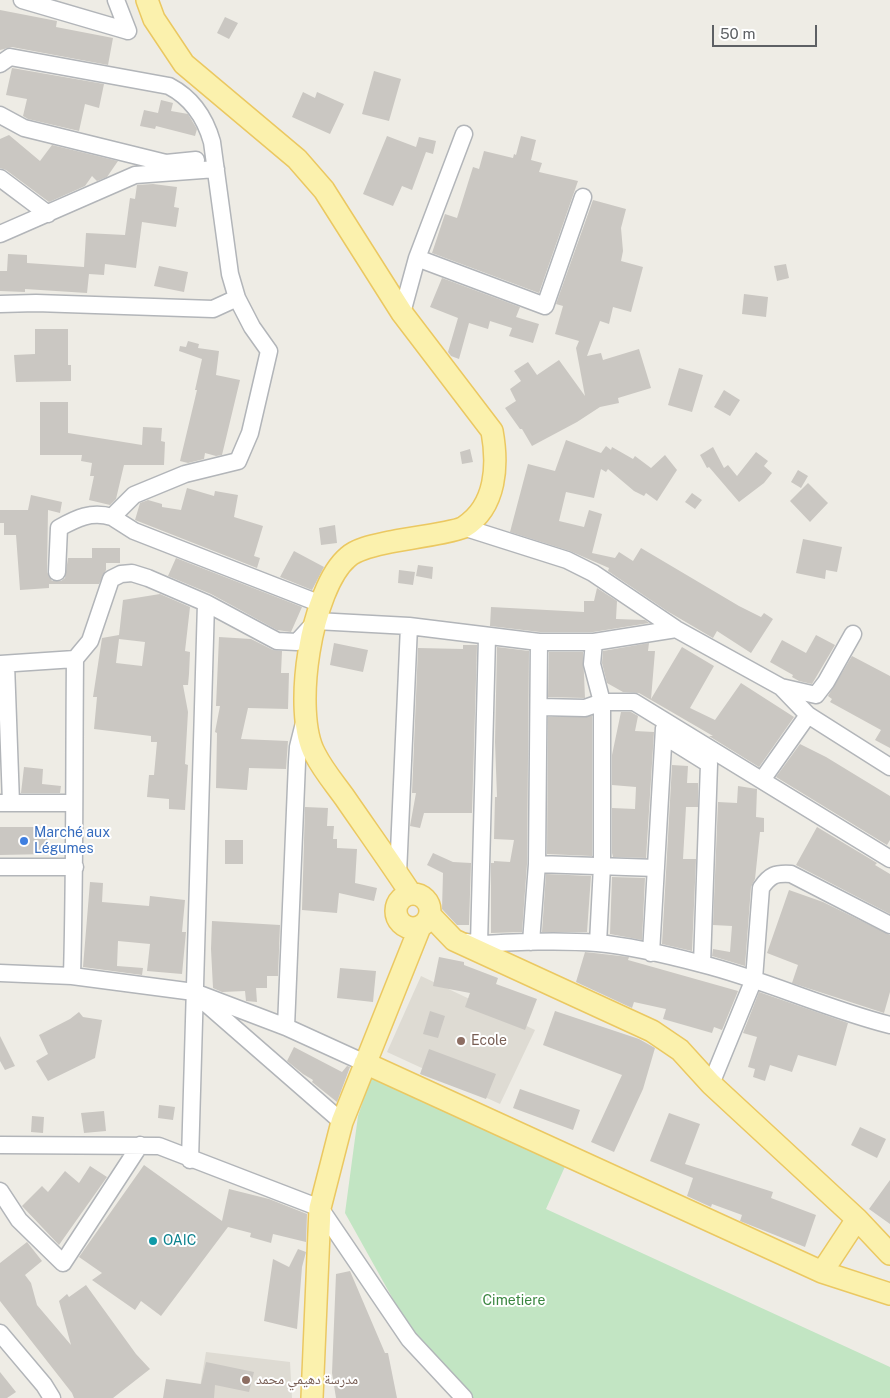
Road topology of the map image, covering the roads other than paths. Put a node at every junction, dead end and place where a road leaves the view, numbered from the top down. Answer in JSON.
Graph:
{"nodes":[{"id":1,"x":22,"y":0,"type":"edge"},
{"id":2,"x":116,"y":0,"type":"edge"},
{"id":3,"x":147,"y":0,"type":"edge"},
{"id":4,"x":0,"y":64,"type":"edge"},
{"id":5,"x":0,"y":115,"type":"edge"},
{"id":6,"x":464,"y":134,"type":"dead end"},
{"id":7,"x":215,"y":164,"type":"junction"},
{"id":8,"x":0,"y":178,"type":"edge"},
{"id":9,"x":583,"y":197,"type":"dead end"},
{"id":10,"x":48,"y":214,"type":"junction"},
{"id":11,"x":0,"y":234,"type":"edge"},
{"id":12,"x":417,"y":258,"type":"junction"},
{"id":13,"x":238,"y":298,"type":"junction"},
{"id":14,"x":0,"y":304,"type":"edge"},
{"id":15,"x":402,"y":313,"type":"junction"},
{"id":16,"x":112,"y":517,"type":"junction"},
{"id":17,"x":463,"y":528,"type":"junction"},
{"id":18,"x":57,"y":572,"type":"dead end"},
{"id":19,"x":206,"y":603,"type":"junction"},
{"id":20,"x":318,"y":612,"type":"junction"},
{"id":21,"x":408,"y":626,"type":"junction"},
{"id":22,"x":676,"y":629,"type":"junction"},
{"id":23,"x":853,"y":634,"type":"dead end"},
{"id":24,"x":487,"y":637,"type":"junction"},
{"id":25,"x":539,"y":642,"type":"junction"},
{"id":26,"x":594,"y":642,"type":"junction"},
{"id":27,"x":75,"y":659,"type":"junction"},
{"id":28,"x":3,"y":664,"type":"edge"},
{"id":29,"x":781,"y":687,"type":"junction"},
{"id":30,"x":602,"y":702,"type":"junction"},
{"id":31,"x":540,"y":707,"type":"junction"},
{"id":32,"x":808,"y":715,"type":"junction"},
{"id":33,"x":305,"y":717,"type":"junction"},
{"id":34,"x":664,"y":728,"type":"junction"},
{"id":35,"x":890,"y":767,"type":"edge"},
{"id":36,"x":762,"y":780,"type":"junction"},
{"id":37,"x":5,"y":803,"type":"edge"},
{"id":38,"x":73,"y":803,"type":"junction"},
{"id":39,"x":890,"y":859,"type":"edge"},
{"id":40,"x":537,"y":864,"type":"junction"},
{"id":41,"x":602,"y":866,"type":"junction"},
{"id":42,"x":0,"y":867,"type":"edge"},
{"id":43,"x":75,"y":867,"type":"junction"},
{"id":44,"x":656,"y":868,"type":"junction"},
{"id":45,"x":398,"y":874,"type":"junction"},
{"id":46,"x":411,"y":894,"type":"junction"},
{"id":47,"x":418,"y":922,"type":"junction"},
{"id":48,"x":890,"y":924,"type":"edge"},
{"id":49,"x":454,"y":940,"type":"junction"},
{"id":50,"x":531,"y":942,"type":"junction"},
{"id":51,"x":598,"y":943,"type":"junction"},
{"id":52,"x":479,"y":944,"type":"junction"},
{"id":53,"x":651,"y":953,"type":"junction"},
{"id":54,"x":702,"y":964,"type":"junction"},
{"id":55,"x":0,"y":973,"type":"edge"},
{"id":56,"x":72,"y":976,"type":"junction"},
{"id":57,"x":754,"y":979,"type":"junction"},
{"id":58,"x":194,"y":992,"type":"junction"},
{"id":59,"x":890,"y":1025,"type":"edge"},
{"id":60,"x":286,"y":1026,"type":"junction"},
{"id":61,"x":365,"y":1063,"type":"junction"},
{"id":62,"x":712,"y":1084,"type":"junction"},
{"id":63,"x":342,"y":1122,"type":"junction"},
{"id":64,"x":0,"y":1145,"type":"edge"},
{"id":65,"x":140,"y":1145,"type":"junction"},
{"id":66,"x":190,"y":1160,"type":"junction"},
{"id":67,"x":0,"y":1191,"type":"edge"},
{"id":68,"x":320,"y":1208,"type":"junction"},
{"id":69,"x":857,"y":1219,"type":"junction"},
{"id":70,"x":890,"y":1254,"type":"edge"},
{"id":71,"x":822,"y":1272,"type":"junction"},
{"id":72,"x":890,"y":1294,"type":"edge"},
{"id":73,"x":0,"y":1333,"type":"edge"},
{"id":74,"x":52,"y":1398,"type":"edge"},
{"id":75,"x":312,"y":1398,"type":"edge"},
{"id":76,"x":464,"y":1398,"type":"edge"}],
"edges":[{"from":1,"to":2,"type":"street"},
{"from":3,"to":15,"type":"main road"},
{"from":4,"to":7,"type":"street"},
{"from":5,"to":7,"type":"street"},
{"from":6,"to":12,"type":"street"},
{"from":7,"to":10,"type":"street"},
{"from":7,"to":13,"type":"street"},
{"from":8,"to":10,"type":"street"},
{"from":9,"to":12,"type":"street"},
{"from":10,"to":11,"type":"street"},
{"from":12,"to":15,"type":"street"},
{"from":13,"to":14,"type":"street"},
{"from":13,"to":16,"type":"street"},
{"from":15,"to":17,"type":"main road"},
{"from":16,"to":18,"type":"street"},
{"from":16,"to":20,"type":"street"},
{"from":17,"to":20,"type":"main road"},
{"from":17,"to":22,"type":"street"},
{"from":19,"to":20,"type":"street"},
{"from":19,"to":27,"type":"street"},
{"from":19,"to":58,"type":"street"},
{"from":20,"to":21,"type":"street"},
{"from":20,"to":33,"type":"main road"},
{"from":21,"to":24,"type":"street"},
{"from":21,"to":45,"type":"street"},
{"from":22,"to":26,"type":"street"},
{"from":22,"to":29,"type":"street"},
{"from":23,"to":29,"type":"street"},
{"from":24,"to":25,"type":"street"},
{"from":24,"to":52,"type":"street"},
{"from":25,"to":26,"type":"street"},
{"from":25,"to":31,"type":"street"},
{"from":26,"to":30,"type":"street"},
{"from":27,"to":28,"type":"street"},
{"from":27,"to":38,"type":"street"},
{"from":28,"to":37,"type":"street"},
{"from":29,"to":32,"type":"street"},
{"from":30,"to":31,"type":"street"},
{"from":30,"to":34,"type":"street"},
{"from":30,"to":41,"type":"street"},
{"from":31,"to":40,"type":"street"},
{"from":32,"to":35,"type":"street"},
{"from":32,"to":36,"type":"street"},
{"from":33,"to":45,"type":"main road"},
{"from":33,"to":60,"type":"street"},
{"from":34,"to":36,"type":"street"},
{"from":34,"to":44,"type":"street"},
{"from":34,"to":54,"type":"street"},
{"from":36,"to":39,"type":"street"},
{"from":37,"to":38,"type":"street"},
{"from":38,"to":43,"type":"street"},
{"from":40,"to":41,"type":"street"},
{"from":40,"to":50,"type":"street"},
{"from":41,"to":44,"type":"street"},
{"from":41,"to":51,"type":"street"},
{"from":42,"to":43,"type":"street"},
{"from":43,"to":56,"type":"street"},
{"from":44,"to":53,"type":"street"},
{"from":45,"to":46,"type":"main road"},
{"from":46,"to":47,"type":"main road"},
{"from":46,"to":47,"type":"main road"},
{"from":47,"to":49,"type":"main road"},
{"from":47,"to":61,"type":"main road"},
{"from":48,"to":57,"type":"street"},
{"from":49,"to":52,"type":"street"},
{"from":49,"to":62,"type":"main road"},
{"from":50,"to":51,"type":"street"},
{"from":50,"to":52,"type":"street"},
{"from":51,"to":53,"type":"street"},
{"from":53,"to":54,"type":"street"},
{"from":54,"to":57,"type":"street"},
{"from":55,"to":56,"type":"street"},
{"from":56,"to":58,"type":"street"},
{"from":57,"to":59,"type":"street"},
{"from":57,"to":62,"type":"street"},
{"from":58,"to":60,"type":"street"},
{"from":58,"to":63,"type":"street"},
{"from":58,"to":66,"type":"street"},
{"from":60,"to":61,"type":"street"},
{"from":61,"to":63,"type":"main road"},
{"from":61,"to":71,"type":"main road"},
{"from":62,"to":69,"type":"main road"},
{"from":63,"to":68,"type":"main road"},
{"from":64,"to":65,"type":"street"},
{"from":65,"to":66,"type":"street"},
{"from":65,"to":67,"type":"street"},
{"from":66,"to":68,"type":"street"},
{"from":68,"to":75,"type":"main road"},
{"from":68,"to":76,"type":"street"},
{"from":69,"to":70,"type":"main road"},
{"from":69,"to":71,"type":"main road"},
{"from":71,"to":72,"type":"main road"},
{"from":73,"to":74,"type":"street"}]}
